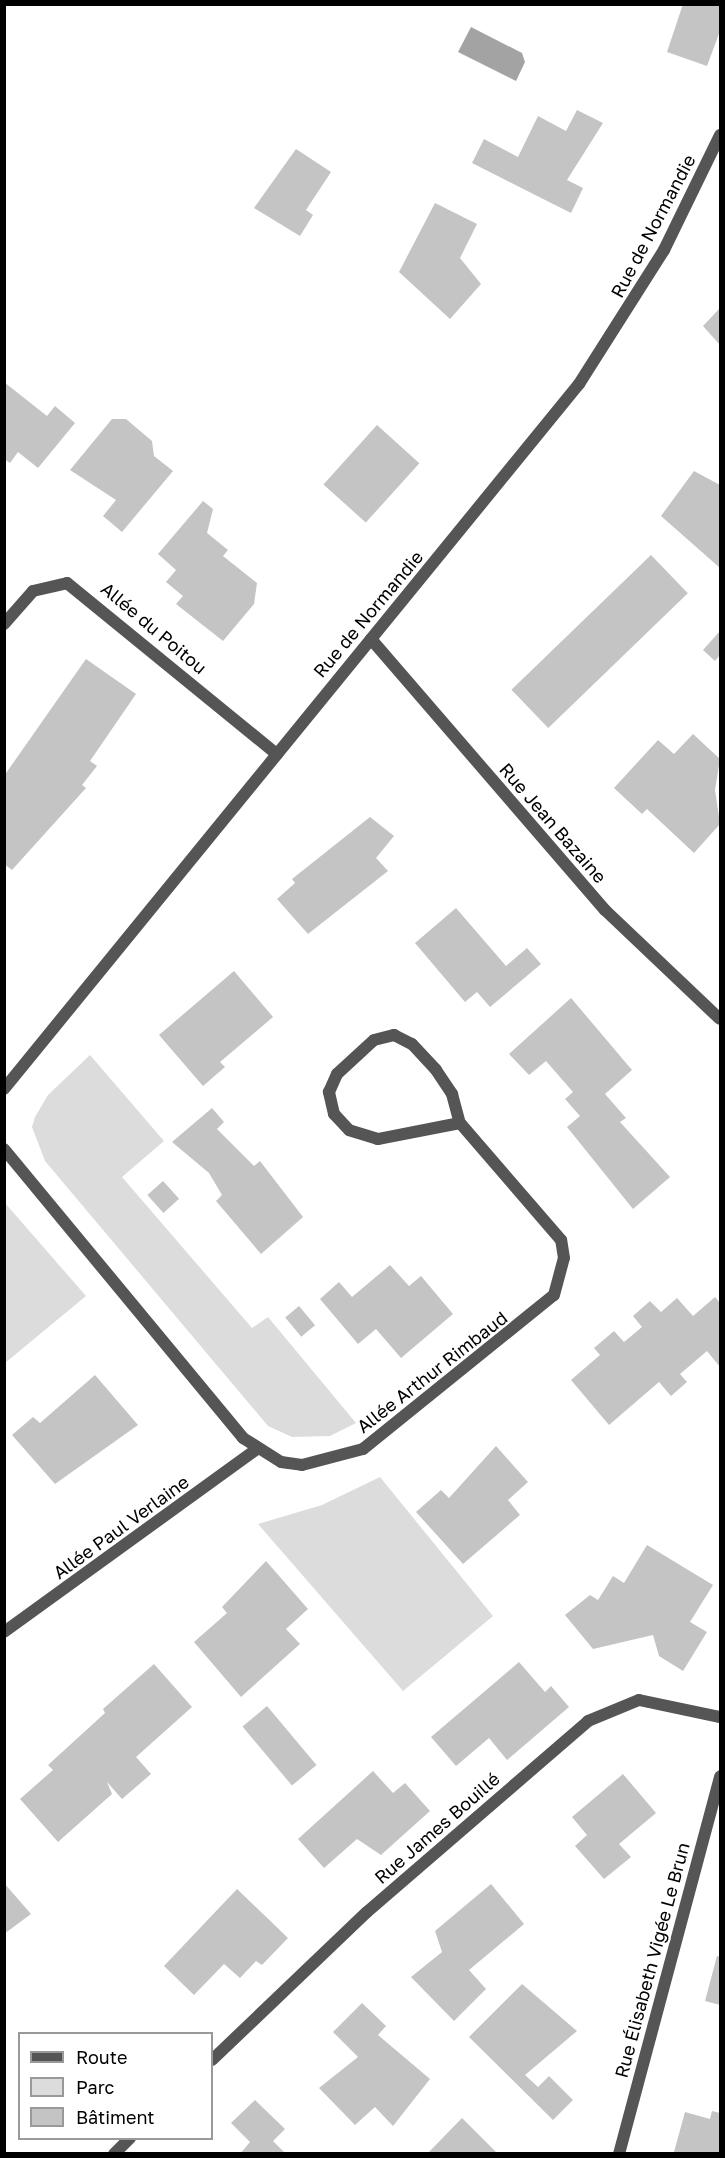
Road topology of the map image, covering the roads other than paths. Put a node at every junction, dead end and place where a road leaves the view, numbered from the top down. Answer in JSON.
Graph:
{"nodes":[{"id":1,"x":720,"y":135,"type":"edge"},
{"id":2,"x":4,"y":624,"type":"edge"},
{"id":3,"x":370,"y":639,"type":"junction"},
{"id":4,"x":277,"y":754,"type":"junction"},
{"id":5,"x":720,"y":1018,"type":"edge"},
{"id":6,"x":4,"y":1089,"type":"edge"},
{"id":7,"x":460,"y":1123,"type":"junction"},
{"id":8,"x":4,"y":1149,"type":"edge"},
{"id":9,"x":257,"y":1449,"type":"junction"},
{"id":10,"x":4,"y":1632,"type":"edge"},
{"id":11,"x":720,"y":1717,"type":"edge"},
{"id":12,"x":720,"y":1776,"type":"edge"},
{"id":13,"x":213,"y":2059,"type":"edge"},
{"id":14,"x":129,"y":2140,"type":"edge"},
{"id":15,"x":114,"y":2154,"type":"edge"},
{"id":16,"x":619,"y":2154,"type":"edge"}],
"edges":[{"from":1,"to":3,"type":"street","name":"Rue de Normandie"},
{"from":2,"to":4,"type":"street","name":"Allée du Poitou"},
{"from":3,"to":4,"type":"street","name":"Rue de Normandie"},
{"from":3,"to":5,"type":"street","name":"Rue Jean Bazaine"},
{"from":4,"to":6,"type":"street","name":"Rue de Normandie"},
{"from":7,"to":7,"type":"street","name":"Allée Arthur Rimbaud"},
{"from":7,"to":9,"type":"street","name":"Allée Arthur Rimbaud"},
{"from":8,"to":9,"type":"street"},
{"from":9,"to":10,"type":"street","name":"Allée Paul Verlaine"},
{"from":11,"to":13,"type":"street","name":"Rue James Bouillé"},
{"from":12,"to":16,"type":"street","name":"Rue Élisabeth Vigée Le Brun"},
{"from":14,"to":15,"type":"street"}]}
